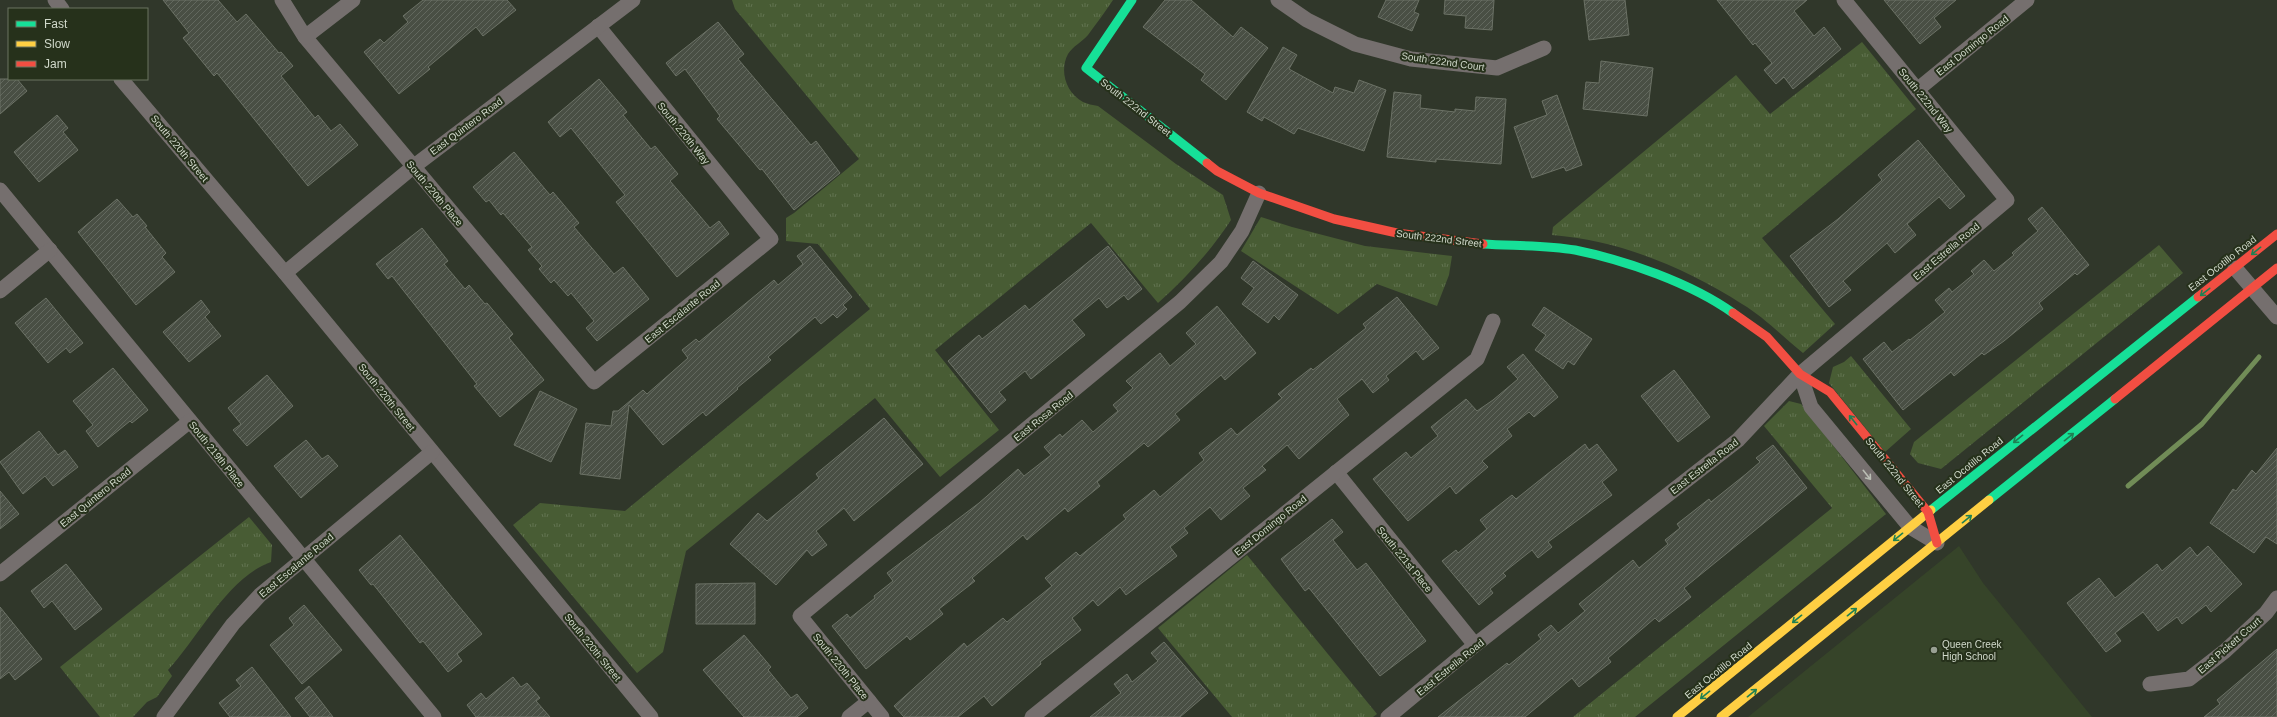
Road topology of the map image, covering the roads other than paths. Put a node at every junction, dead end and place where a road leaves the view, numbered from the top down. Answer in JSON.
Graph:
{"nodes":[{"id":1,"x":54,"y":0,"type":"edge"},
{"id":2,"x":282,"y":0,"type":"edge"},
{"id":3,"x":353,"y":0,"type":"edge"},
{"id":4,"x":633,"y":0,"type":"edge"},
{"id":5,"x":1132,"y":0,"type":"edge"},
{"id":6,"x":1278,"y":0,"type":"edge"},
{"id":7,"x":1844,"y":0,"type":"edge"},
{"id":8,"x":2027,"y":0,"type":"edge"},
{"id":9,"x":61,"y":8,"type":"edge"},
{"id":10,"x":598,"y":26,"type":"junction"},
{"id":11,"x":304,"y":37,"type":"junction"},
{"id":12,"x":1544,"y":48,"type":"dead end"},
{"id":13,"x":122,"y":80,"type":"edge"},
{"id":14,"x":1917,"y":90,"type":"junction"},
{"id":15,"x":413,"y":167,"type":"junction"},
{"id":16,"x":0,"y":190,"type":"edge"},
{"id":17,"x":1259,"y":192,"type":"junction"},
{"id":18,"x":2007,"y":200,"type":"joint"},
{"id":19,"x":2277,"y":234,"type":"edge"},
{"id":20,"x":770,"y":239,"type":"joint"},
{"id":21,"x":50,"y":250,"type":"junction"},
{"id":22,"x":2236,"y":268,"type":"junction"},
{"id":23,"x":2277,"y":268,"type":"edge"},
{"id":24,"x":284,"y":273,"type":"junction"},
{"id":25,"x":2253,"y":288,"type":"junction"},
{"id":26,"x":0,"y":290,"type":"edge"},
{"id":27,"x":2277,"y":316,"type":"edge"},
{"id":28,"x":1493,"y":321,"type":"dead end"},
{"id":29,"x":1800,"y":374,"type":"junction"},
{"id":30,"x":594,"y":382,"type":"joint"},
{"id":31,"x":190,"y":421,"type":"junction"},
{"id":32,"x":432,"y":452,"type":"junction"},
{"id":33,"x":1336,"y":472,"type":"junction"},
{"id":34,"x":1928,"y":512,"type":"junction"},
{"id":35,"x":1910,"y":527,"type":"junction"},
{"id":36,"x":1937,"y":543,"type":"junction"},
{"id":37,"x":303,"y":558,"type":"junction"},
{"id":38,"x":0,"y":574,"type":"edge"},
{"id":39,"x":2277,"y":598,"type":"edge"},
{"id":40,"x":800,"y":616,"type":"joint"},
{"id":41,"x":1475,"y":645,"type":"junction"},
{"id":42,"x":2150,"y":684,"type":"dead end"},
{"id":43,"x":869,"y":701,"type":"junction"},
{"id":44,"x":164,"y":717,"type":"edge"},
{"id":45,"x":434,"y":717,"type":"edge"},
{"id":46,"x":651,"y":717,"type":"edge"},
{"id":47,"x":849,"y":717,"type":"edge"},
{"id":48,"x":882,"y":717,"type":"edge"},
{"id":49,"x":1032,"y":717,"type":"edge"},
{"id":50,"x":1388,"y":717,"type":"edge"},
{"id":51,"x":1677,"y":717,"type":"edge"},
{"id":52,"x":1721,"y":717,"type":"edge"}],
"edges":[{"from":1,"to":9,"type":"street"},
{"from":2,"to":11,"type":"street","name":"South 220th Place"},
{"from":3,"to":11,"type":"street"},
{"from":4,"to":10,"type":"street","name":"East Quintero Road"},
{"from":5,"to":17,"type":"main road","name":"South 222nd Street"},
{"from":6,"to":12,"type":"street","name":"South 222nd Court"},
{"from":7,"to":14,"type":"street","name":"South 222nd Way"},
{"from":8,"to":14,"type":"street","name":"East Domingo Road"},
{"from":10,"to":15,"type":"street","name":"East Quintero Road"},
{"from":10,"to":20,"type":"street","name":"South 220th Way"},
{"from":11,"to":15,"type":"street","name":"South 220th Place"},
{"from":13,"to":24,"type":"street","name":"South 220th Street"},
{"from":14,"to":18,"type":"street","name":"South 222nd Way"},
{"from":15,"to":24,"type":"street","name":"East Quintero Road"},
{"from":15,"to":30,"type":"street","name":"South 220th Place"},
{"from":16,"to":21,"type":"street","name":"South 219th Place"},
{"from":17,"to":29,"type":"main road","name":"South 222nd Street"},
{"from":17,"to":40,"type":"street","name":"East Rosa Road"},
{"from":18,"to":29,"type":"street","name":"East Estrella Road"},
{"from":19,"to":22,"type":"main road","name":"East Ocotillo Road","one_way":true},
{"from":20,"to":30,"type":"street","name":"East Escalante Road"},
{"from":21,"to":26,"type":"street"},
{"from":21,"to":31,"type":"street","name":"South 219th Place"},
{"from":22,"to":25,"type":"street"},
{"from":22,"to":34,"type":"main road","name":"East Ocotillo Road","one_way":true},
{"from":23,"to":25,"type":"main road"},
{"from":24,"to":32,"type":"street","name":"South 220th Street"},
{"from":25,"to":27,"type":"street"},
{"from":36,"to":25,"type":"main road","one_way":true},
{"from":28,"to":33,"type":"street","name":"East Domingo Road"},
{"from":34,"to":29,"type":"main road","name":"South 222nd Street","one_way":true},
{"from":29,"to":35,"type":"street","name":"South 222nd Street","one_way":true},
{"from":29,"to":41,"type":"street","name":"East Estrella Road"},
{"from":31,"to":37,"type":"street","name":"South 219th Place"},
{"from":31,"to":38,"type":"street","name":"East Quintero Road"},
{"from":32,"to":37,"type":"street","name":"East Escalante Road"},
{"from":32,"to":46,"type":"street","name":"South 220th Street"},
{"from":33,"to":41,"type":"street","name":"South 221st Place"},
{"from":33,"to":49,"type":"street","name":"East Domingo Road"},
{"from":34,"to":35,"type":"main road","name":"East Ocotillo Road"},
{"from":34,"to":36,"type":"main road","name":"South 222nd Street"},
{"from":35,"to":36,"type":"street","name":"South 222nd Street"},
{"from":35,"to":51,"type":"main road","name":"East Ocotillo Road","one_way":true},
{"from":52,"to":36,"type":"main road","one_way":true},
{"from":37,"to":44,"type":"street","name":"East Escalante Road"},
{"from":37,"to":45,"type":"street","name":"South 219th Place"},
{"from":39,"to":42,"type":"street","name":"East Pickett Court"},
{"from":40,"to":43,"type":"street","name":"South 220th Place"},
{"from":41,"to":50,"type":"street","name":"East Estrella Road"},
{"from":43,"to":47,"type":"street"},
{"from":43,"to":48,"type":"street","name":"South 220th Place"}]}
